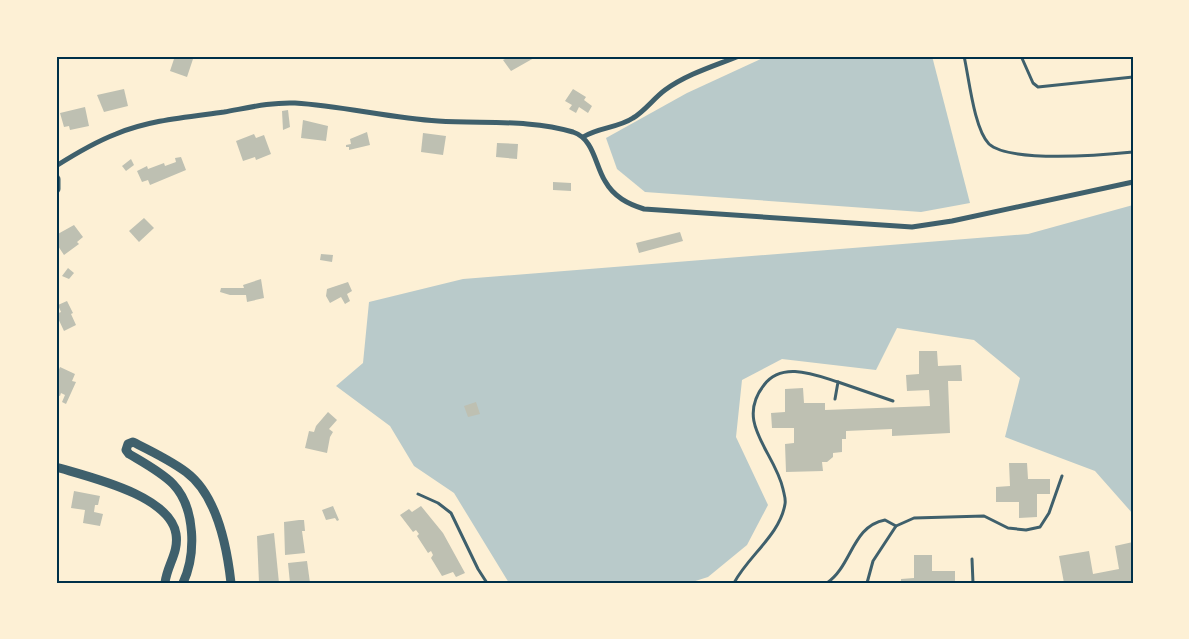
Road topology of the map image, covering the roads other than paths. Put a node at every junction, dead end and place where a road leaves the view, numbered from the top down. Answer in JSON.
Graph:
{"nodes":[{"id":1,"x":739,"y":56,"type":"edge"},
{"id":2,"x":964,"y":56,"type":"edge"},
{"id":3,"x":1020,"y":56,"type":"edge"},
{"id":4,"x":1133,"y":77,"type":"edge"},
{"id":5,"x":583,"y":137,"type":"junction"},
{"id":6,"x":1133,"y":152,"type":"edge"},
{"id":7,"x":56,"y":166,"type":"edge"},
{"id":8,"x":56,"y":179,"type":"edge"},
{"id":9,"x":1133,"y":182,"type":"edge"},
{"id":10,"x":56,"y":189,"type":"edge"},
{"id":11,"x":838,"y":382,"type":"junction"},
{"id":12,"x":835,"y":399,"type":"dead end"},
{"id":13,"x":893,"y":401,"type":"dead end"},
{"id":14,"x":56,"y":467,"type":"edge"},
{"id":15,"x":1062,"y":476,"type":"dead end"},
{"id":16,"x":418,"y":494,"type":"dead end"},
{"id":17,"x":896,"y":526,"type":"junction"},
{"id":18,"x":972,"y":559,"type":"dead end"},
{"id":19,"x":165,"y":583,"type":"edge"},
{"id":20,"x":183,"y":583,"type":"edge"},
{"id":21,"x":231,"y":583,"type":"edge"},
{"id":22,"x":487,"y":583,"type":"edge"},
{"id":23,"x":734,"y":583,"type":"edge"},
{"id":24,"x":827,"y":583,"type":"edge"},
{"id":25,"x":867,"y":583,"type":"edge"},
{"id":26,"x":972,"y":583,"type":"edge"}],
"edges":[{"from":1,"to":5,"type":"street"},
{"from":2,"to":6,"type":"lane"},
{"from":3,"to":4,"type":"lane"},
{"from":5,"to":7,"type":"street"},
{"from":5,"to":9,"type":"street"},
{"from":8,"to":10,"type":"street"},
{"from":11,"to":12,"type":"lane"},
{"from":11,"to":13,"type":"lane"},
{"from":11,"to":23,"type":"lane"},
{"from":14,"to":19,"type":"street"},
{"from":15,"to":17,"type":"lane"},
{"from":16,"to":22,"type":"lane"},
{"from":17,"to":24,"type":"lane"},
{"from":17,"to":25,"type":"lane"},
{"from":18,"to":26,"type":"lane"},
{"from":20,"to":21,"type":"street"}]}
